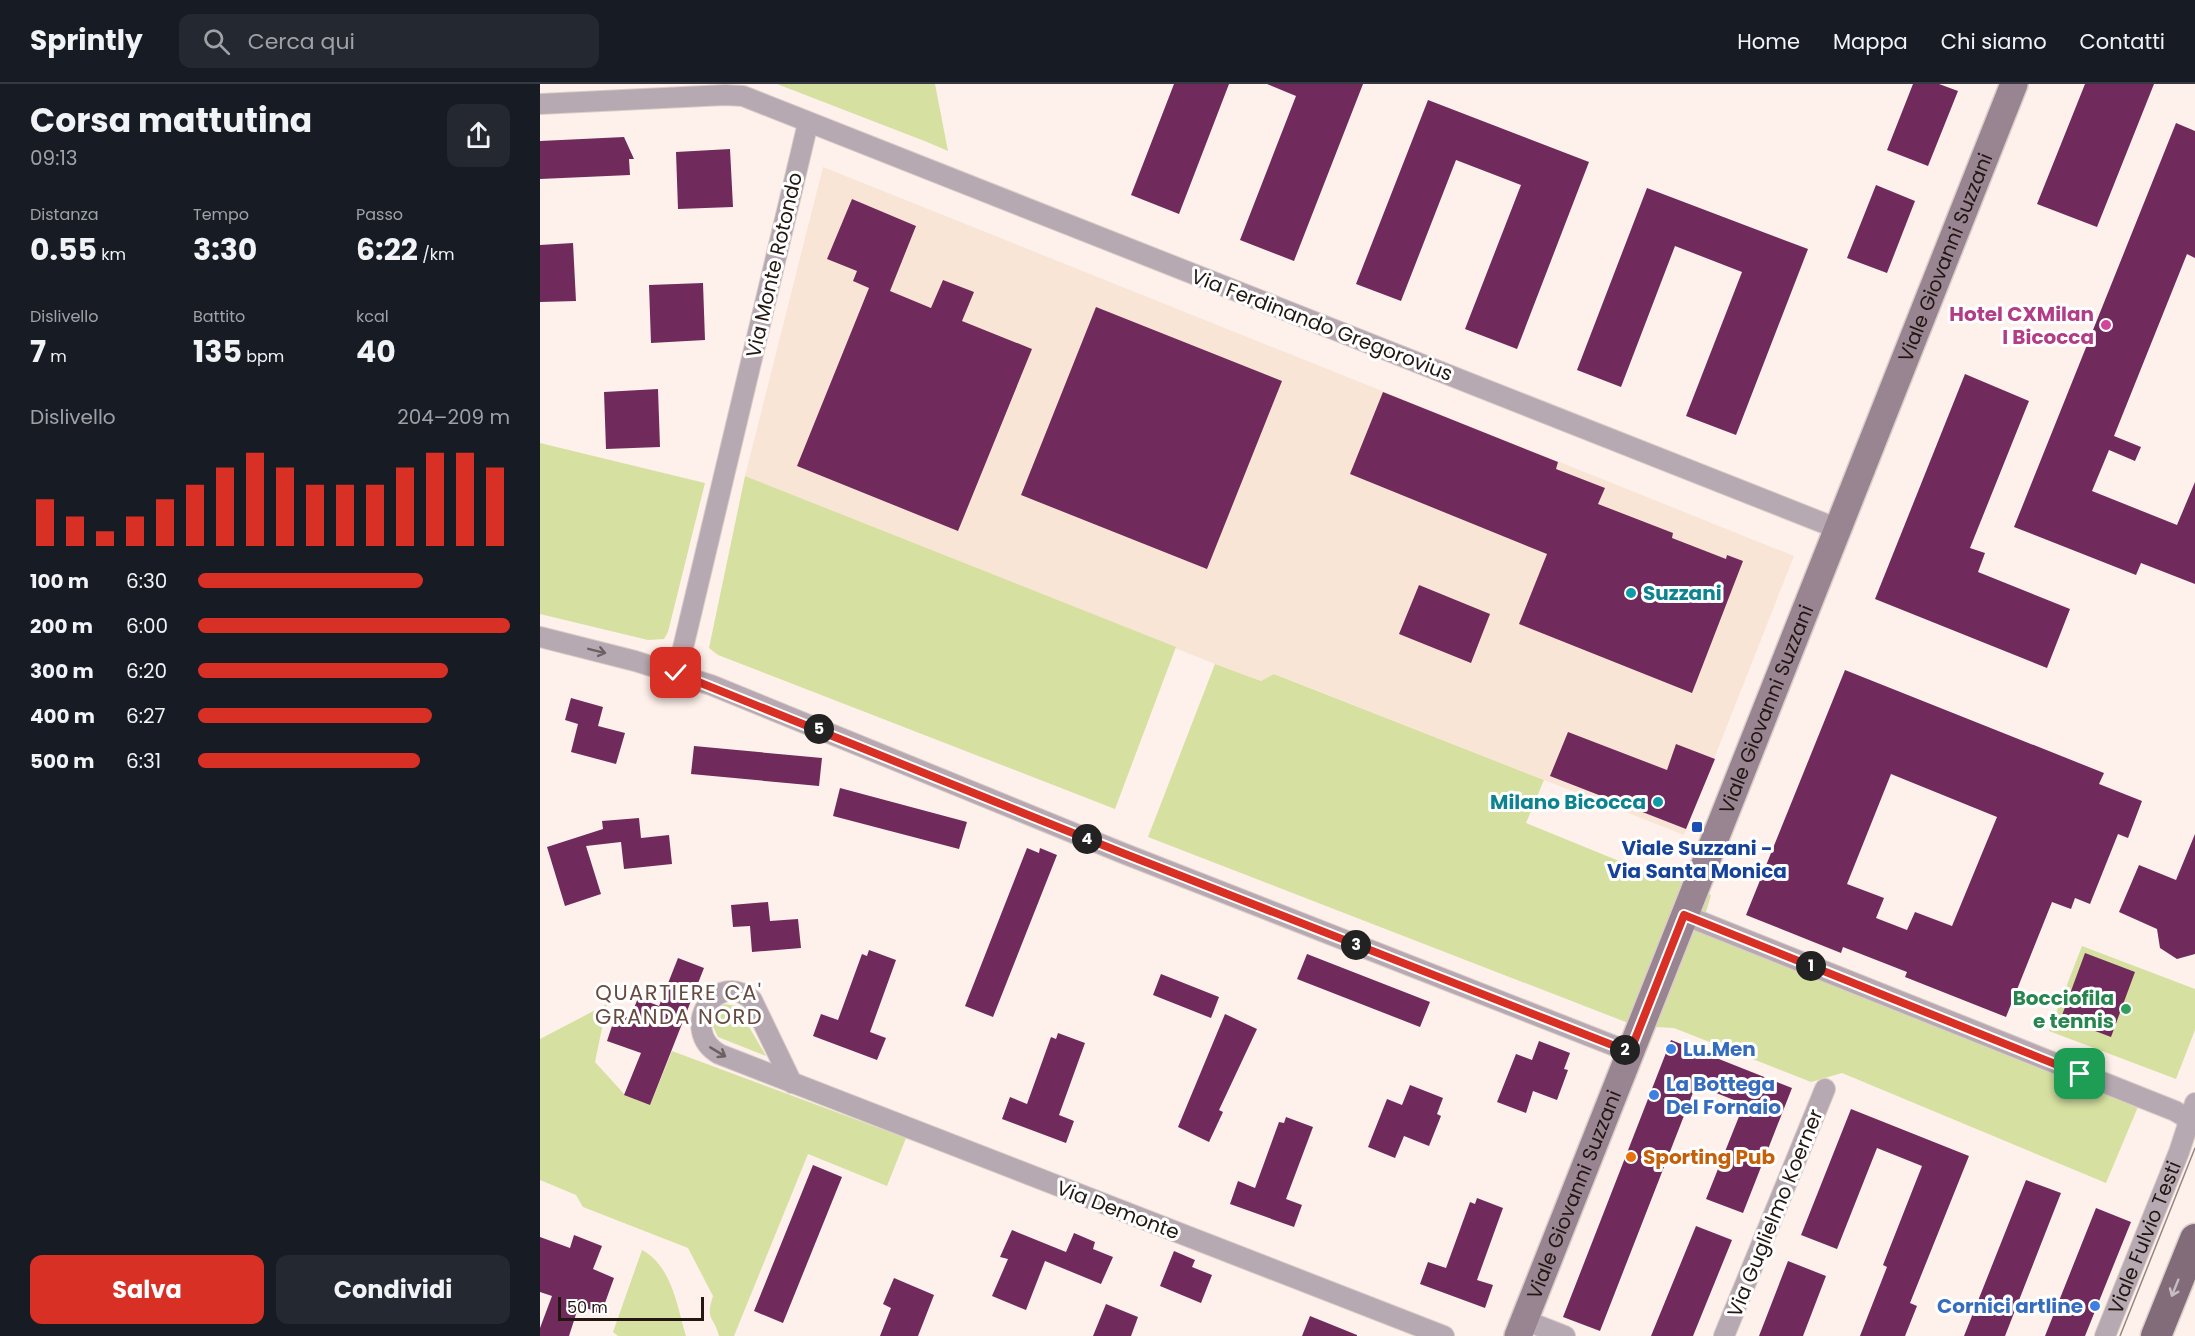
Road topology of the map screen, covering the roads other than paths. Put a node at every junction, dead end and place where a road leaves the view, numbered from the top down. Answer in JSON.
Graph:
{"nodes":[{"id":1,"x":2014,"y":84,"type":"edge"},
{"id":2,"x":540,"y":104,"type":"edge"},
{"id":3,"x":808,"y":123,"type":"junction"},
{"id":4,"x":1836,"y":528,"type":"junction"},
{"id":5,"x":540,"y":637,"type":"edge"},
{"id":6,"x":676,"y":673,"type":"junction"},
{"id":7,"x":1684,"y":915,"type":"junction"},
{"id":8,"x":1630,"y":1052,"type":"junction"},
{"id":9,"x":792,"y":1083,"type":"junction"},
{"id":10,"x":1825,"y":1089,"type":"dead end"},
{"id":11,"x":2193,"y":1116,"type":"edge"},
{"id":12,"x":2195,"y":1239,"type":"edge"},
{"id":13,"x":1521,"y":1328,"type":"edge"},
{"id":14,"x":1444,"y":1336,"type":"edge"},
{"id":15,"x":1565,"y":1336,"type":"edge"},
{"id":16,"x":1724,"y":1336,"type":"edge"},
{"id":17,"x":2105,"y":1336,"type":"edge"},
{"id":18,"x":2156,"y":1336,"type":"edge"}],
"edges":[{"from":1,"to":4,"type":"street","name":"Viale Giovanni Suzzani"},
{"from":2,"to":3,"type":"street"},
{"from":3,"to":4,"type":"street","name":"Via Ferdinando Gregorovius"},
{"from":3,"to":6,"type":"street","name":"Via Monte Rotondo"},
{"from":4,"to":7,"type":"street","name":"Viale Giovanni Suzzani"},
{"from":5,"to":6,"type":"street","one_way":true},
{"from":6,"to":8,"type":"street"},
{"from":7,"to":8,"type":"street","name":"Viale Giovanni Suzzani"},
{"from":7,"to":11,"type":"street"},
{"from":8,"to":13,"type":"street","name":"Viale Giovanni Suzzani"},
{"from":9,"to":9,"type":"street","name":"Via Demonte","one_way":true},
{"from":9,"to":14,"type":"street","name":"Via Demonte"},
{"from":10,"to":16,"type":"street","name":"Via Guglielmo Koerner"},
{"from":11,"to":17,"type":"street","name":"Viale Fulvio Testi"},
{"from":12,"to":18,"type":"main road","one_way":true},
{"from":13,"to":15,"type":"street"}]}
